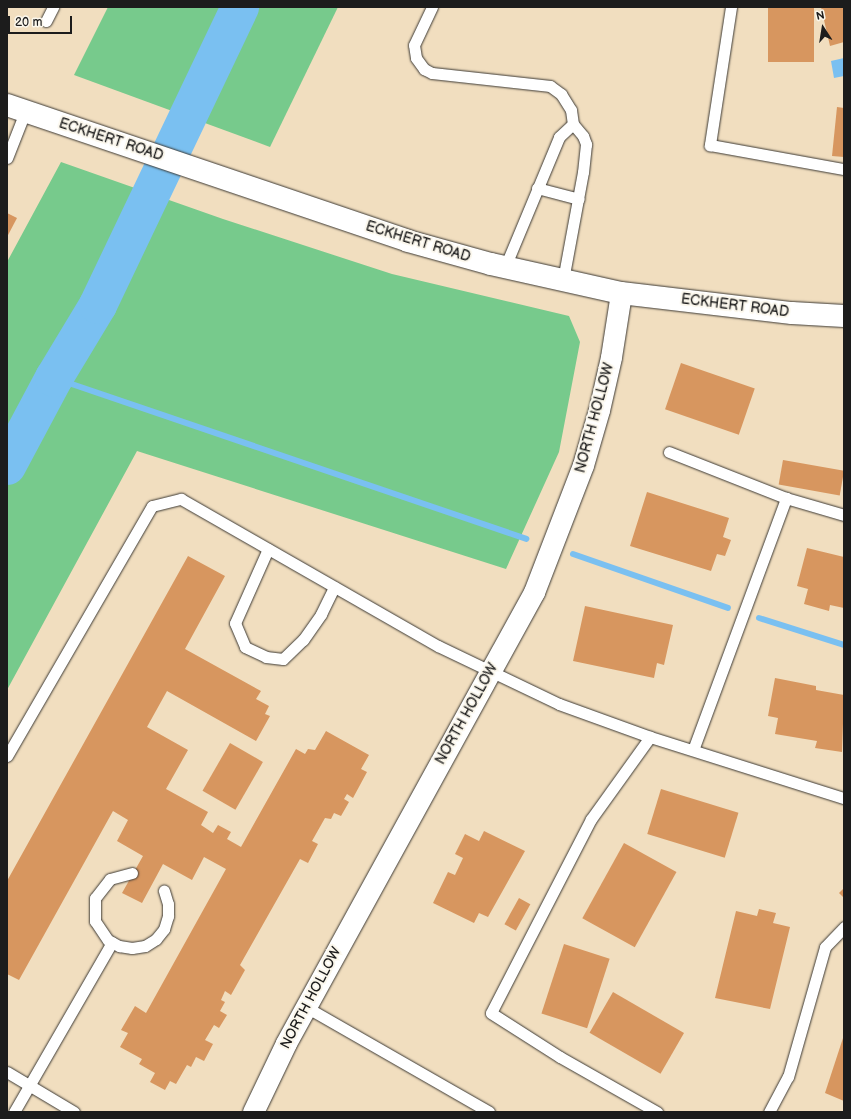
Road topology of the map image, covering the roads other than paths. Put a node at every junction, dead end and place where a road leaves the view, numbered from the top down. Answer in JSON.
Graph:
{"nodes":[{"id":1,"x":53,"y":7,"type":"edge"},
{"id":2,"x":432,"y":7,"type":"edge"},
{"id":3,"x":731,"y":7,"type":"edge"},
{"id":4,"x":46,"y":21,"type":"dead end"},
{"id":5,"x":16,"y":108,"type":"edge"},
{"id":6,"x":573,"y":124,"type":"junction"},
{"id":7,"x":7,"y":158,"type":"edge"},
{"id":8,"x":844,"y":169,"type":"edge"},
{"id":9,"x":537,"y":188,"type":"junction"},
{"id":10,"x":579,"y":199,"type":"junction"},
{"id":11,"x":505,"y":267,"type":"junction"},
{"id":12,"x":563,"y":280,"type":"junction"},
{"id":13,"x":621,"y":293,"type":"junction"},
{"id":14,"x":844,"y":316,"type":"edge"},
{"id":15,"x":669,"y":452,"type":"dead end"},
{"id":16,"x":786,"y":498,"type":"junction"},
{"id":17,"x":844,"y":515,"type":"edge"},
{"id":18,"x":268,"y":549,"type":"junction"},
{"id":19,"x":334,"y":587,"type":"junction"},
{"id":20,"x":490,"y":672,"type":"junction"},
{"id":21,"x":650,"y":737,"type":"junction"},
{"id":22,"x":693,"y":750,"type":"junction"},
{"id":23,"x":7,"y":756,"type":"edge"},
{"id":24,"x":844,"y":798,"type":"edge"},
{"id":25,"x":132,"y":873,"type":"dead end"},
{"id":26,"x":164,"y":891,"type":"dead end"},
{"id":27,"x":844,"y":927,"type":"edge"},
{"id":28,"x":112,"y":942,"type":"junction"},
{"id":29,"x":306,"y":1007,"type":"junction"},
{"id":30,"x":7,"y":1072,"type":"edge"},
{"id":31,"x":29,"y":1085,"type":"junction"},
{"id":32,"x":14,"y":1112,"type":"edge"},
{"id":33,"x":74,"y":1112,"type":"edge"},
{"id":34,"x":253,"y":1112,"type":"edge"},
{"id":35,"x":489,"y":1112,"type":"edge"},
{"id":36,"x":657,"y":1112,"type":"edge"},
{"id":37,"x":769,"y":1112,"type":"edge"}],
"edges":[{"from":1,"to":4,"type":"lane"},
{"from":2,"to":6,"type":"lane"},
{"from":3,"to":8,"type":"lane"},
{"from":5,"to":7,"type":"lane"},
{"from":5,"to":11,"type":"main road","name":"ECKHERT ROAD"},
{"from":6,"to":9,"type":"lane"},
{"from":6,"to":10,"type":"lane"},
{"from":9,"to":10,"type":"lane"},
{"from":9,"to":11,"type":"lane"},
{"from":10,"to":12,"type":"lane"},
{"from":11,"to":12,"type":"main road","name":"ECKHERT ROAD"},
{"from":12,"to":13,"type":"main road","name":"ECKHERT ROAD"},
{"from":13,"to":14,"type":"main road","name":"ECKHERT ROAD"},
{"from":13,"to":20,"type":"street","name":"NORTH HOLLOW"},
{"from":15,"to":16,"type":"lane"},
{"from":16,"to":17,"type":"lane"},
{"from":16,"to":22,"type":"lane"},
{"from":18,"to":19,"type":"lane"},
{"from":18,"to":19,"type":"lane"},
{"from":18,"to":23,"type":"lane"},
{"from":19,"to":20,"type":"lane"},
{"from":20,"to":21,"type":"lane"},
{"from":20,"to":29,"type":"street","name":"NORTH HOLLOW"},
{"from":21,"to":22,"type":"lane"},
{"from":21,"to":36,"type":"lane"},
{"from":22,"to":24,"type":"lane"},
{"from":25,"to":28,"type":"lane"},
{"from":26,"to":28,"type":"lane"},
{"from":27,"to":37,"type":"lane"},
{"from":28,"to":31,"type":"lane"},
{"from":29,"to":34,"type":"street","name":"NORTH HOLLOW"},
{"from":29,"to":35,"type":"lane"},
{"from":30,"to":31,"type":"lane"},
{"from":31,"to":32,"type":"lane"},
{"from":31,"to":33,"type":"lane"}]}
